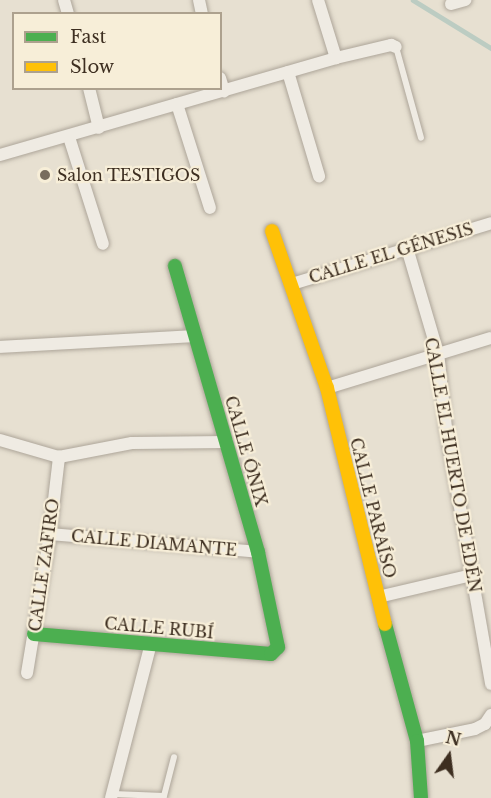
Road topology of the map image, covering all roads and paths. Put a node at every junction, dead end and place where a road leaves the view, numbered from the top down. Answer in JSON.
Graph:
{"nodes":[{"id":1,"x":318,"y":0,"type":"edge"},
{"id":2,"x":465,"y":0,"type":"edge"},
{"id":3,"x":451,"y":4,"type":"dead end"},
{"id":4,"x":396,"y":47,"type":"joint"},
{"id":5,"x":336,"y":58,"type":"junction"},
{"id":6,"x":288,"y":72,"type":"junction"},
{"id":7,"x":222,"y":84,"type":"edge"},
{"id":8,"x":89,"y":90,"type":"edge"},
{"id":9,"x":208,"y":90,"type":"edge"},
{"id":10,"x":177,"y":104,"type":"junction"},
{"id":11,"x":99,"y":128,"type":"junction"},
{"id":12,"x":69,"y":137,"type":"junction"},
{"id":13,"x":420,"y":138,"type":"dead end"},
{"id":14,"x":0,"y":155,"type":"edge"},
{"id":15,"x":319,"y":176,"type":"dead end"},
{"id":16,"x":210,"y":208,"type":"dead end"},
{"id":17,"x":491,"y":223,"type":"edge"},
{"id":18,"x":272,"y":231,"type":"dead end"},
{"id":19,"x":103,"y":244,"type":"dead end"},
{"id":20,"x":407,"y":248,"type":"junction"},
{"id":21,"x":176,"y":266,"type":"dead end"},
{"id":22,"x":292,"y":284,"type":"junction"},
{"id":23,"x":194,"y":336,"type":"junction"},
{"id":24,"x":491,"y":338,"type":"edge"},
{"id":25,"x":0,"y":346,"type":"edge"},
{"id":26,"x":438,"y":353,"type":"junction"},
{"id":27,"x":327,"y":388,"type":"junction"},
{"id":28,"x":0,"y":440,"type":"edge"},
{"id":29,"x":227,"y":442,"type":"junction"},
{"id":30,"x":59,"y":457,"type":"junction"},
{"id":31,"x":50,"y":534,"type":"junction"},
{"id":32,"x":258,"y":552,"type":"junction"},
{"id":33,"x":472,"y":575,"type":"junction"},
{"id":34,"x":378,"y":597,"type":"junction"},
{"id":35,"x":34,"y":634,"type":"junction"},
{"id":36,"x":151,"y":644,"type":"junction"},
{"id":37,"x":278,"y":647,"type":"joint"},
{"id":38,"x":27,"y":673,"type":"dead end"},
{"id":39,"x":491,"y":684,"type":"edge"},
{"id":40,"x":491,"y":715,"type":"edge"},
{"id":41,"x":417,"y":741,"type":"junction"},
{"id":42,"x":174,"y":757,"type":"dead end"},
{"id":43,"x":112,"y":796,"type":"edge"},
{"id":44,"x":421,"y":798,"type":"edge"}],
"edges":[{"from":1,"to":5,"type":"street"},
{"from":2,"to":3,"type":"street"},
{"from":4,"to":5,"type":"street"},
{"from":4,"to":13,"type":"lane"},
{"from":5,"to":6,"type":"street"},
{"from":6,"to":7,"type":"street"},
{"from":6,"to":15,"type":"street"},
{"from":8,"to":11,"type":"street"},
{"from":9,"to":10,"type":"street"},
{"from":10,"to":11,"type":"street"},
{"from":10,"to":16,"type":"street"},
{"from":11,"to":12,"type":"street"},
{"from":12,"to":14,"type":"street"},
{"from":12,"to":19,"type":"street"},
{"from":17,"to":20,"type":"street","name":"CALLE EL GÉNESIS"},
{"from":18,"to":22,"type":"street","name":"CALLE PARAÍSO"},
{"from":20,"to":22,"type":"street","name":"CALLE EL GÉNESIS"},
{"from":20,"to":26,"type":"street","name":"CALLE EL HUERTO DE EDÉN"},
{"from":21,"to":23,"type":"street","name":"CALLE ÓNIX"},
{"from":22,"to":27,"type":"street","name":"CALLE PARAÍSO"},
{"from":23,"to":25,"type":"street"},
{"from":23,"to":29,"type":"street","name":"CALLE ÓNIX"},
{"from":24,"to":26,"type":"street"},
{"from":26,"to":27,"type":"street"},
{"from":26,"to":33,"type":"street","name":"CALLE EL HUERTO DE EDÉN"},
{"from":27,"to":34,"type":"street","name":"CALLE PARAÍSO"},
{"from":28,"to":30,"type":"street"},
{"from":29,"to":30,"type":"street"},
{"from":29,"to":32,"type":"street","name":"CALLE ÓNIX"},
{"from":30,"to":31,"type":"street","name":"CALLE ZAFIRO"},
{"from":31,"to":32,"type":"street","name":"CALLE DIAMANTE"},
{"from":31,"to":35,"type":"street","name":"CALLE ZAFIRO"},
{"from":32,"to":37,"type":"street","name":"CALLE ÓNIX"},
{"from":33,"to":34,"type":"street"},
{"from":33,"to":39,"type":"street","name":"CALLE EL HUERTO DE EDÉN"},
{"from":34,"to":41,"type":"street","name":"CALLE PARAÍSO"},
{"from":35,"to":36,"type":"street","name":"CALLE RUBÍ"},
{"from":35,"to":38,"type":"street","name":"CALLE ZAFIRO"},
{"from":36,"to":37,"type":"street","name":"CALLE RUBÍ"},
{"from":36,"to":43,"type":"street"},
{"from":40,"to":41,"type":"street"},
{"from":41,"to":44,"type":"street","name":"CALLE PARAÍSO"},
{"from":42,"to":43,"type":"lane"}]}
